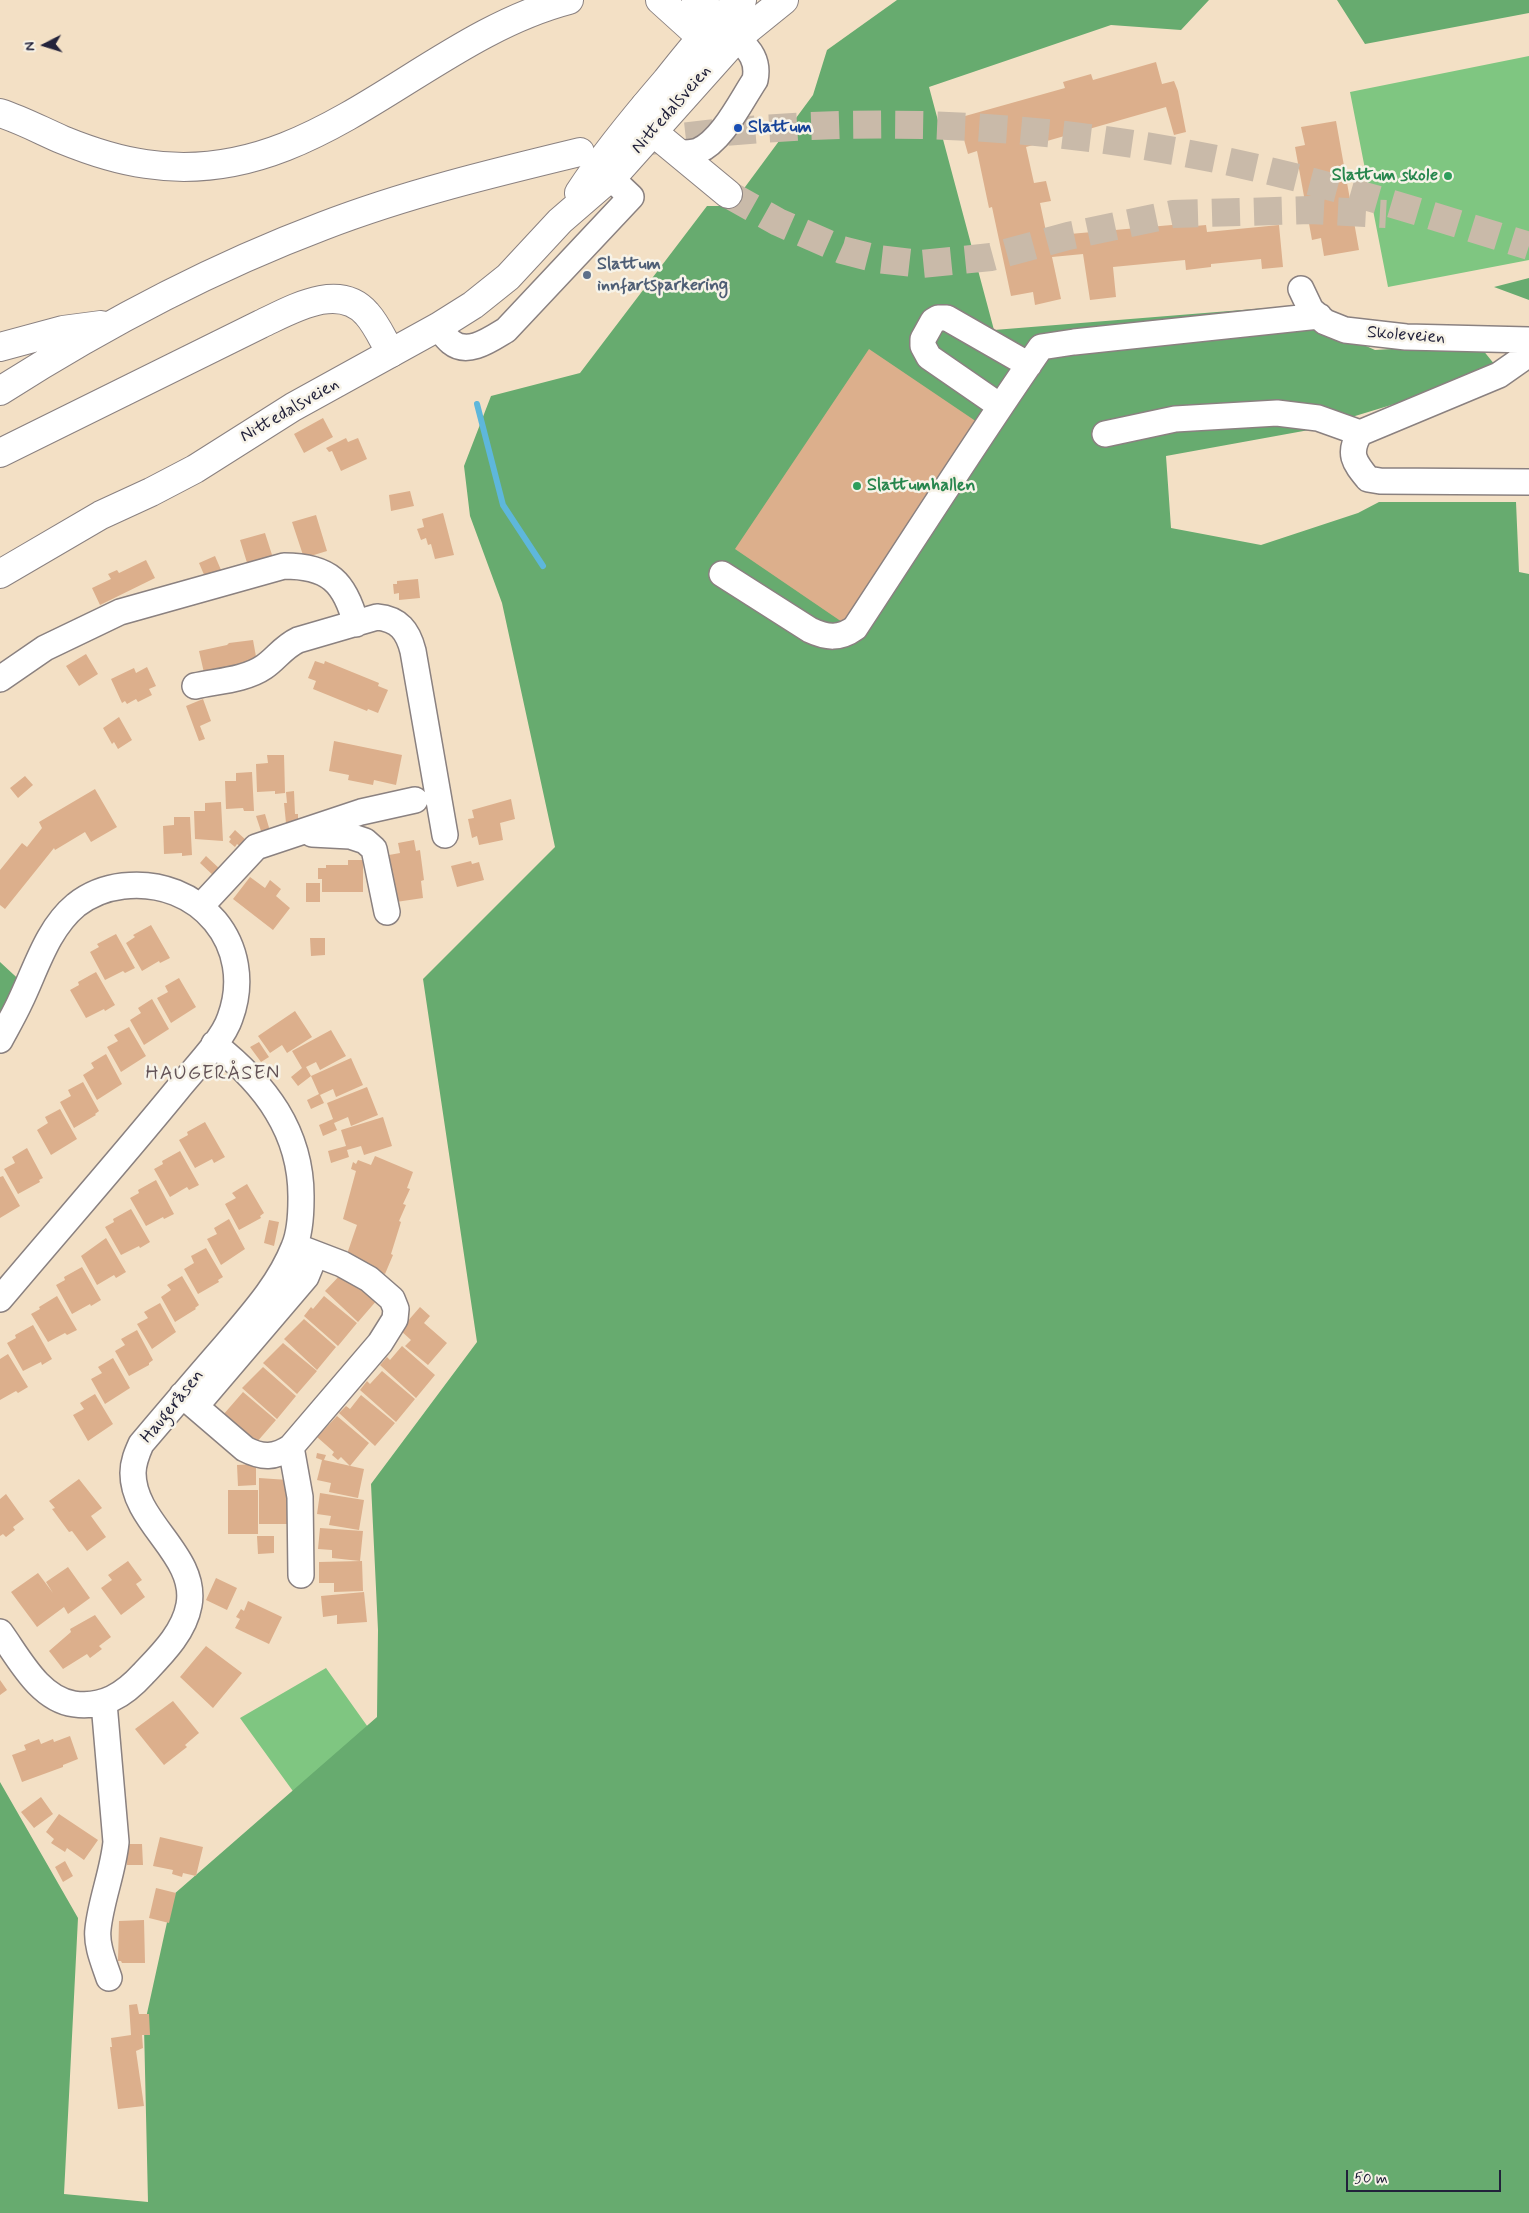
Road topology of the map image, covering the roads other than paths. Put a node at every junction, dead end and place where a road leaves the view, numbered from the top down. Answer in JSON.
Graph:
{"nodes":[{"id":1,"x":569,"y":0,"type":"edge"},
{"id":2,"x":660,"y":0,"type":"edge"},
{"id":3,"x":696,"y":0,"type":"edge"},
{"id":4,"x":742,"y":0,"type":"edge"},
{"id":5,"x":784,"y":0,"type":"edge"},
{"id":6,"x":720,"y":32,"type":"junction"},
{"id":7,"x":645,"y":106,"type":"junction"},
{"id":8,"x":0,"y":113,"type":"edge"},
{"id":9,"x":653,"y":132,"type":"junction"},
{"id":10,"x":678,"y":152,"type":"junction"},
{"id":11,"x":595,"y":167,"type":"junction"},
{"id":12,"x":728,"y":194,"type":"tunnel mouth"},
{"id":13,"x":1301,"y":289,"type":"dead end"},
{"id":14,"x":1319,"y":316,"type":"junction"},
{"id":15,"x":114,"y":323,"type":"junction"},
{"id":16,"x":438,"y":327,"type":"junction"},
{"id":17,"x":1529,"y":340,"type":"edge"},
{"id":18,"x":0,"y":347,"type":"edge"},
{"id":19,"x":391,"y":353,"type":"junction"},
{"id":20,"x":1529,"y":354,"type":"edge"},
{"id":21,"x":1029,"y":365,"type":"junction"},
{"id":22,"x":0,"y":391,"type":"edge"},
{"id":23,"x":1000,"y":406,"type":"junction"},
{"id":24,"x":1360,"y":433,"type":"junction"},
{"id":25,"x":1105,"y":434,"type":"dead end"},
{"id":26,"x":0,"y":453,"type":"edge"},
{"id":27,"x":1529,"y":482,"type":"edge"},
{"id":28,"x":0,"y":574,"type":"edge"},
{"id":29,"x":722,"y":574,"type":"dead end"},
{"id":30,"x":356,"y":624,"type":"junction"},
{"id":31,"x":0,"y":679,"type":"edge"},
{"id":32,"x":195,"y":686,"type":"dead end"},
{"id":33,"x":415,"y":800,"type":"dead end"},
{"id":34,"x":299,"y":834,"type":"junction"},
{"id":35,"x":445,"y":835,"type":"dead end"},
{"id":36,"x":201,"y":906,"type":"junction"},
{"id":37,"x":387,"y":912,"type":"dead end"},
{"id":38,"x":0,"y":1040,"type":"edge"},
{"id":39,"x":214,"y":1044,"type":"junction"},
{"id":40,"x":305,"y":1250,"type":"junction"},
{"id":41,"x":0,"y":1299,"type":"edge"},
{"id":42,"x":189,"y":1401,"type":"junction"},
{"id":43,"x":291,"y":1446,"type":"junction"},
{"id":44,"x":301,"y":1575,"type":"dead end"},
{"id":45,"x":0,"y":1632,"type":"edge"},
{"id":46,"x":104,"y":1703,"type":"junction"},
{"id":47,"x":109,"y":1978,"type":"dead end"}],
"edges":[{"from":1,"to":8,"type":"main road"},
{"from":2,"to":6,"type":"main road"},
{"from":3,"to":6,"type":"main road"},
{"from":4,"to":6,"type":"main road","name":"Nittedalsveien"},
{"from":5,"to":6,"type":"main road","name":"Nittedalsveien"},
{"from":6,"to":7,"type":"main road","name":"Nittedalsveien"},
{"from":6,"to":9,"type":"main road","name":"Nittedalsveien"},
{"from":6,"to":10,"type":"street"},
{"from":7,"to":9,"type":"main road"},
{"from":7,"to":11,"type":"main road","name":"Nittedalsveien"},
{"from":9,"to":10,"type":"main road"},
{"from":9,"to":11,"type":"main road","name":"Nittedalsveien"},
{"from":10,"to":12,"type":"main road"},
{"from":11,"to":15,"type":"main road"},
{"from":11,"to":16,"type":"main road","name":"Nittedalsveien"},
{"from":11,"to":16,"type":"street"},
{"from":13,"to":14,"type":"street","name":"Skoleveien"},
{"from":14,"to":17,"type":"street","name":"Skoleveien"},
{"from":14,"to":21,"type":"street"},
{"from":15,"to":18,"type":"main road"},
{"from":15,"to":22,"type":"main road"},
{"from":16,"to":19,"type":"main road","name":"Nittedalsveien"},
{"from":19,"to":26,"type":"main road"},
{"from":19,"to":28,"type":"main road","name":"Nittedalsveien"},
{"from":20,"to":24,"type":"street"},
{"from":21,"to":23,"type":"street"},
{"from":21,"to":23,"type":"street"},
{"from":23,"to":29,"type":"street"},
{"from":24,"to":25,"type":"street"},
{"from":24,"to":27,"type":"street"},
{"from":30,"to":31,"type":"street"},
{"from":30,"to":32,"type":"street"},
{"from":30,"to":35,"type":"street"},
{"from":33,"to":34,"type":"street"},
{"from":34,"to":36,"type":"street"},
{"from":34,"to":37,"type":"street"},
{"from":36,"to":38,"type":"street"},
{"from":36,"to":39,"type":"street"},
{"from":39,"to":40,"type":"street","name":"Haugeråsen"},
{"from":39,"to":41,"type":"street"},
{"from":40,"to":42,"type":"street","name":"Haugeråsen"},
{"from":40,"to":43,"type":"street"},
{"from":42,"to":43,"type":"street"},
{"from":42,"to":46,"type":"street","name":"Haugeråsen"},
{"from":43,"to":44,"type":"street"},
{"from":45,"to":46,"type":"street","name":"Haugeråsen"},
{"from":46,"to":47,"type":"street"}]}
